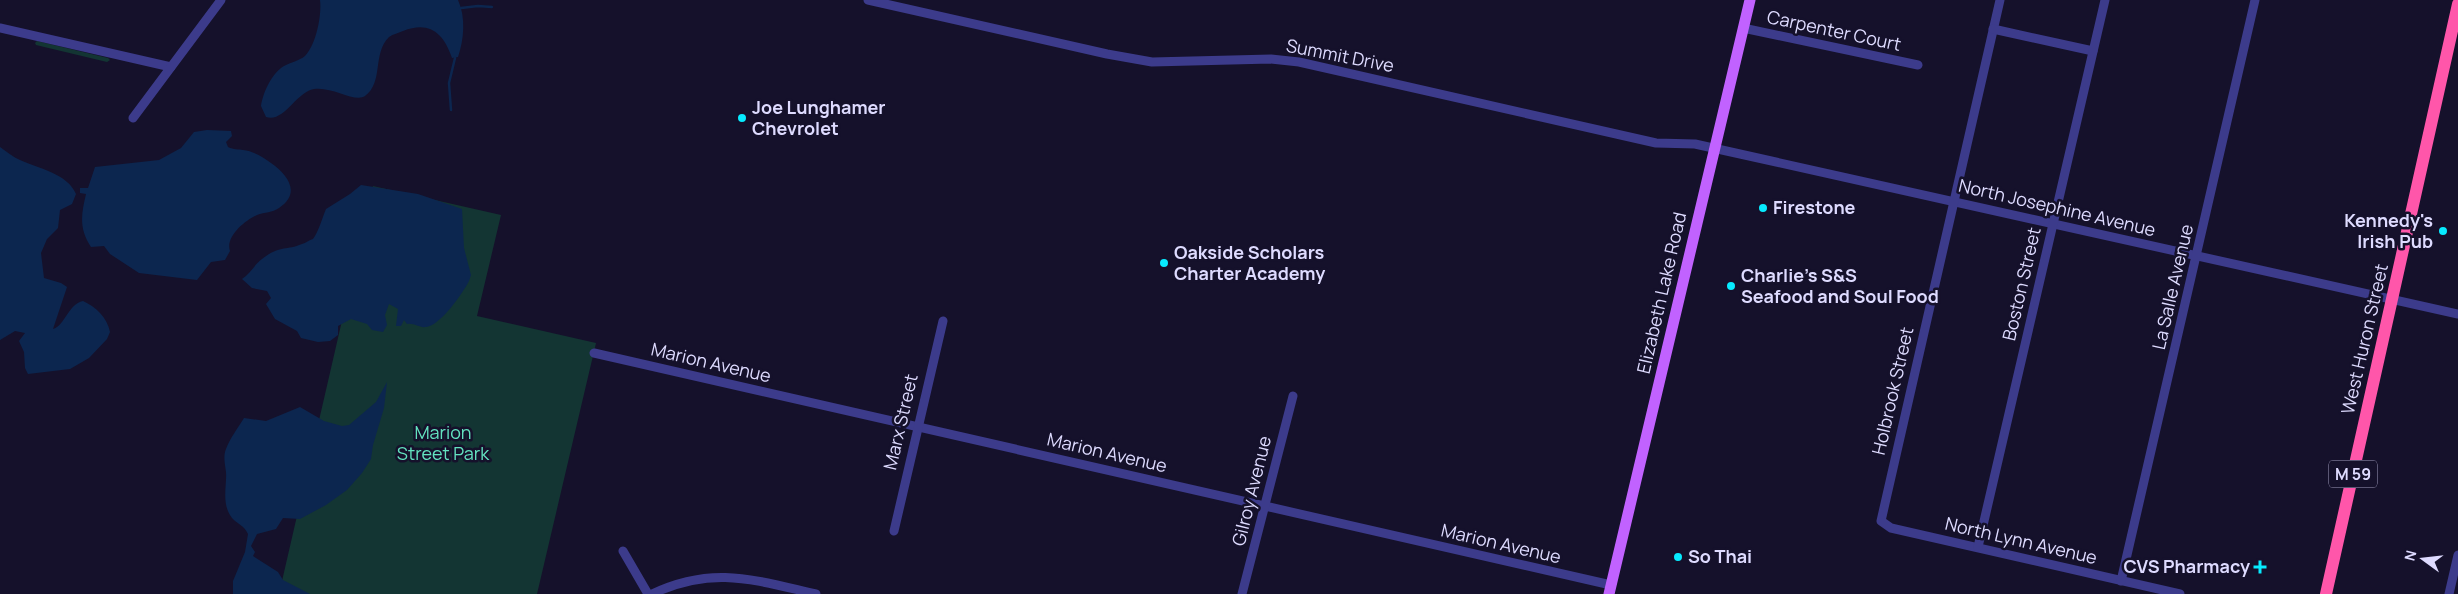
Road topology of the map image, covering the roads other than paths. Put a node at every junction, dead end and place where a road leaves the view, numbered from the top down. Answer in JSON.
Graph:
{"nodes":[{"id":1,"x":221,"y":0,"type":"edge"},
{"id":2,"x":868,"y":0,"type":"edge"},
{"id":3,"x":1750,"y":0,"type":"edge"},
{"id":4,"x":2000,"y":0,"type":"edge"},
{"id":5,"x":2105,"y":0,"type":"edge"},
{"id":6,"x":2255,"y":0,"type":"edge"},
{"id":7,"x":2458,"y":4,"type":"edge"},
{"id":8,"x":0,"y":28,"type":"edge"},
{"id":9,"x":1743,"y":28,"type":"junction"},
{"id":10,"x":1993,"y":29,"type":"junction"},
{"id":11,"x":2093,"y":51,"type":"junction"},
{"id":12,"x":1918,"y":65,"type":"dead end"},
{"id":13,"x":171,"y":67,"type":"junction"},
{"id":14,"x":133,"y":118,"type":"dead end"},
{"id":15,"x":1715,"y":149,"type":"junction"},
{"id":16,"x":1956,"y":202,"type":"junction"},
{"id":17,"x":2053,"y":223,"type":"junction"},
{"id":18,"x":2197,"y":257,"type":"junction"},
{"id":19,"x":2392,"y":300,"type":"junction"},
{"id":20,"x":2458,"y":314,"type":"edge"},
{"id":21,"x":943,"y":321,"type":"dead end"},
{"id":22,"x":594,"y":353,"type":"dead end"},
{"id":23,"x":1293,"y":396,"type":"dead end"},
{"id":24,"x":917,"y":426,"type":"junction"},
{"id":25,"x":1265,"y":506,"type":"junction"},
{"id":26,"x":1885,"y":526,"type":"joint"},
{"id":27,"x":894,"y":531,"type":"dead end"},
{"id":28,"x":1978,"y":547,"type":"junction"},
{"id":29,"x":623,"y":551,"type":"dead end"},
{"id":30,"x":2458,"y":555,"type":"edge"},
{"id":31,"x":2121,"y":581,"type":"junction"},
{"id":32,"x":1610,"y":590,"type":"edge"},
{"id":33,"x":650,"y":594,"type":"edge"},
{"id":34,"x":816,"y":594,"type":"edge"},
{"id":35,"x":1242,"y":594,"type":"edge"},
{"id":36,"x":2180,"y":594,"type":"edge"},
{"id":37,"x":2326,"y":594,"type":"edge"},
{"id":38,"x":2449,"y":594,"type":"edge"}],
"edges":[{"from":1,"to":13,"type":"street"},
{"from":2,"to":15,"type":"street","name":"Summit Drive"},
{"from":3,"to":9,"type":"main road","name":"Elizabeth Lake Road"},
{"from":4,"to":10,"type":"street","name":"Holbrook Street"},
{"from":5,"to":11,"type":"street","name":"Boston Street"},
{"from":6,"to":18,"type":"street","name":"La Salle Avenue"},
{"from":7,"to":19,"type":"highway","name":"West Huron Street","number":"M 59"},
{"from":8,"to":13,"type":"street"},
{"from":9,"to":12,"type":"street","name":"Carpenter Court"},
{"from":9,"to":15,"type":"main road","name":"Elizabeth Lake Road"},
{"from":10,"to":11,"type":"street"},
{"from":10,"to":16,"type":"street","name":"Holbrook Street"},
{"from":11,"to":17,"type":"street","name":"Boston Street"},
{"from":13,"to":14,"type":"street"},
{"from":15,"to":16,"type":"street","name":"North Josephine Avenue"},
{"from":15,"to":32,"type":"main road","name":"Elizabeth Lake Road"},
{"from":16,"to":17,"type":"street","name":"North Josephine Avenue"},
{"from":16,"to":26,"type":"street","name":"Holbrook Street"},
{"from":17,"to":18,"type":"street","name":"North Josephine Avenue"},
{"from":17,"to":28,"type":"street","name":"Boston Street"},
{"from":18,"to":19,"type":"street","name":"North Josephine Avenue"},
{"from":18,"to":31,"type":"street","name":"La Salle Avenue"},
{"from":19,"to":20,"type":"street","name":"North Josephine Avenue"},
{"from":19,"to":37,"type":"highway","name":"West Huron Street","number":"M 59"},
{"from":21,"to":24,"type":"street","name":"Marx Street"},
{"from":22,"to":24,"type":"street","name":"Marion Avenue"},
{"from":23,"to":25,"type":"street","name":"Gilroy Avenue"},
{"from":24,"to":25,"type":"street","name":"Marion Avenue"},
{"from":24,"to":27,"type":"street","name":"Marx Street"},
{"from":25,"to":32,"type":"street","name":"Marion Avenue"},
{"from":25,"to":35,"type":"street","name":"Gilroy Avenue"},
{"from":26,"to":28,"type":"street","name":"North Lynn Avenue"},
{"from":28,"to":31,"type":"street","name":"North Lynn Avenue"},
{"from":29,"to":33,"type":"street"},
{"from":30,"to":38,"type":"street"},
{"from":31,"to":36,"type":"street","name":"North Lynn Avenue"},
{"from":33,"to":34,"type":"street"}]}
